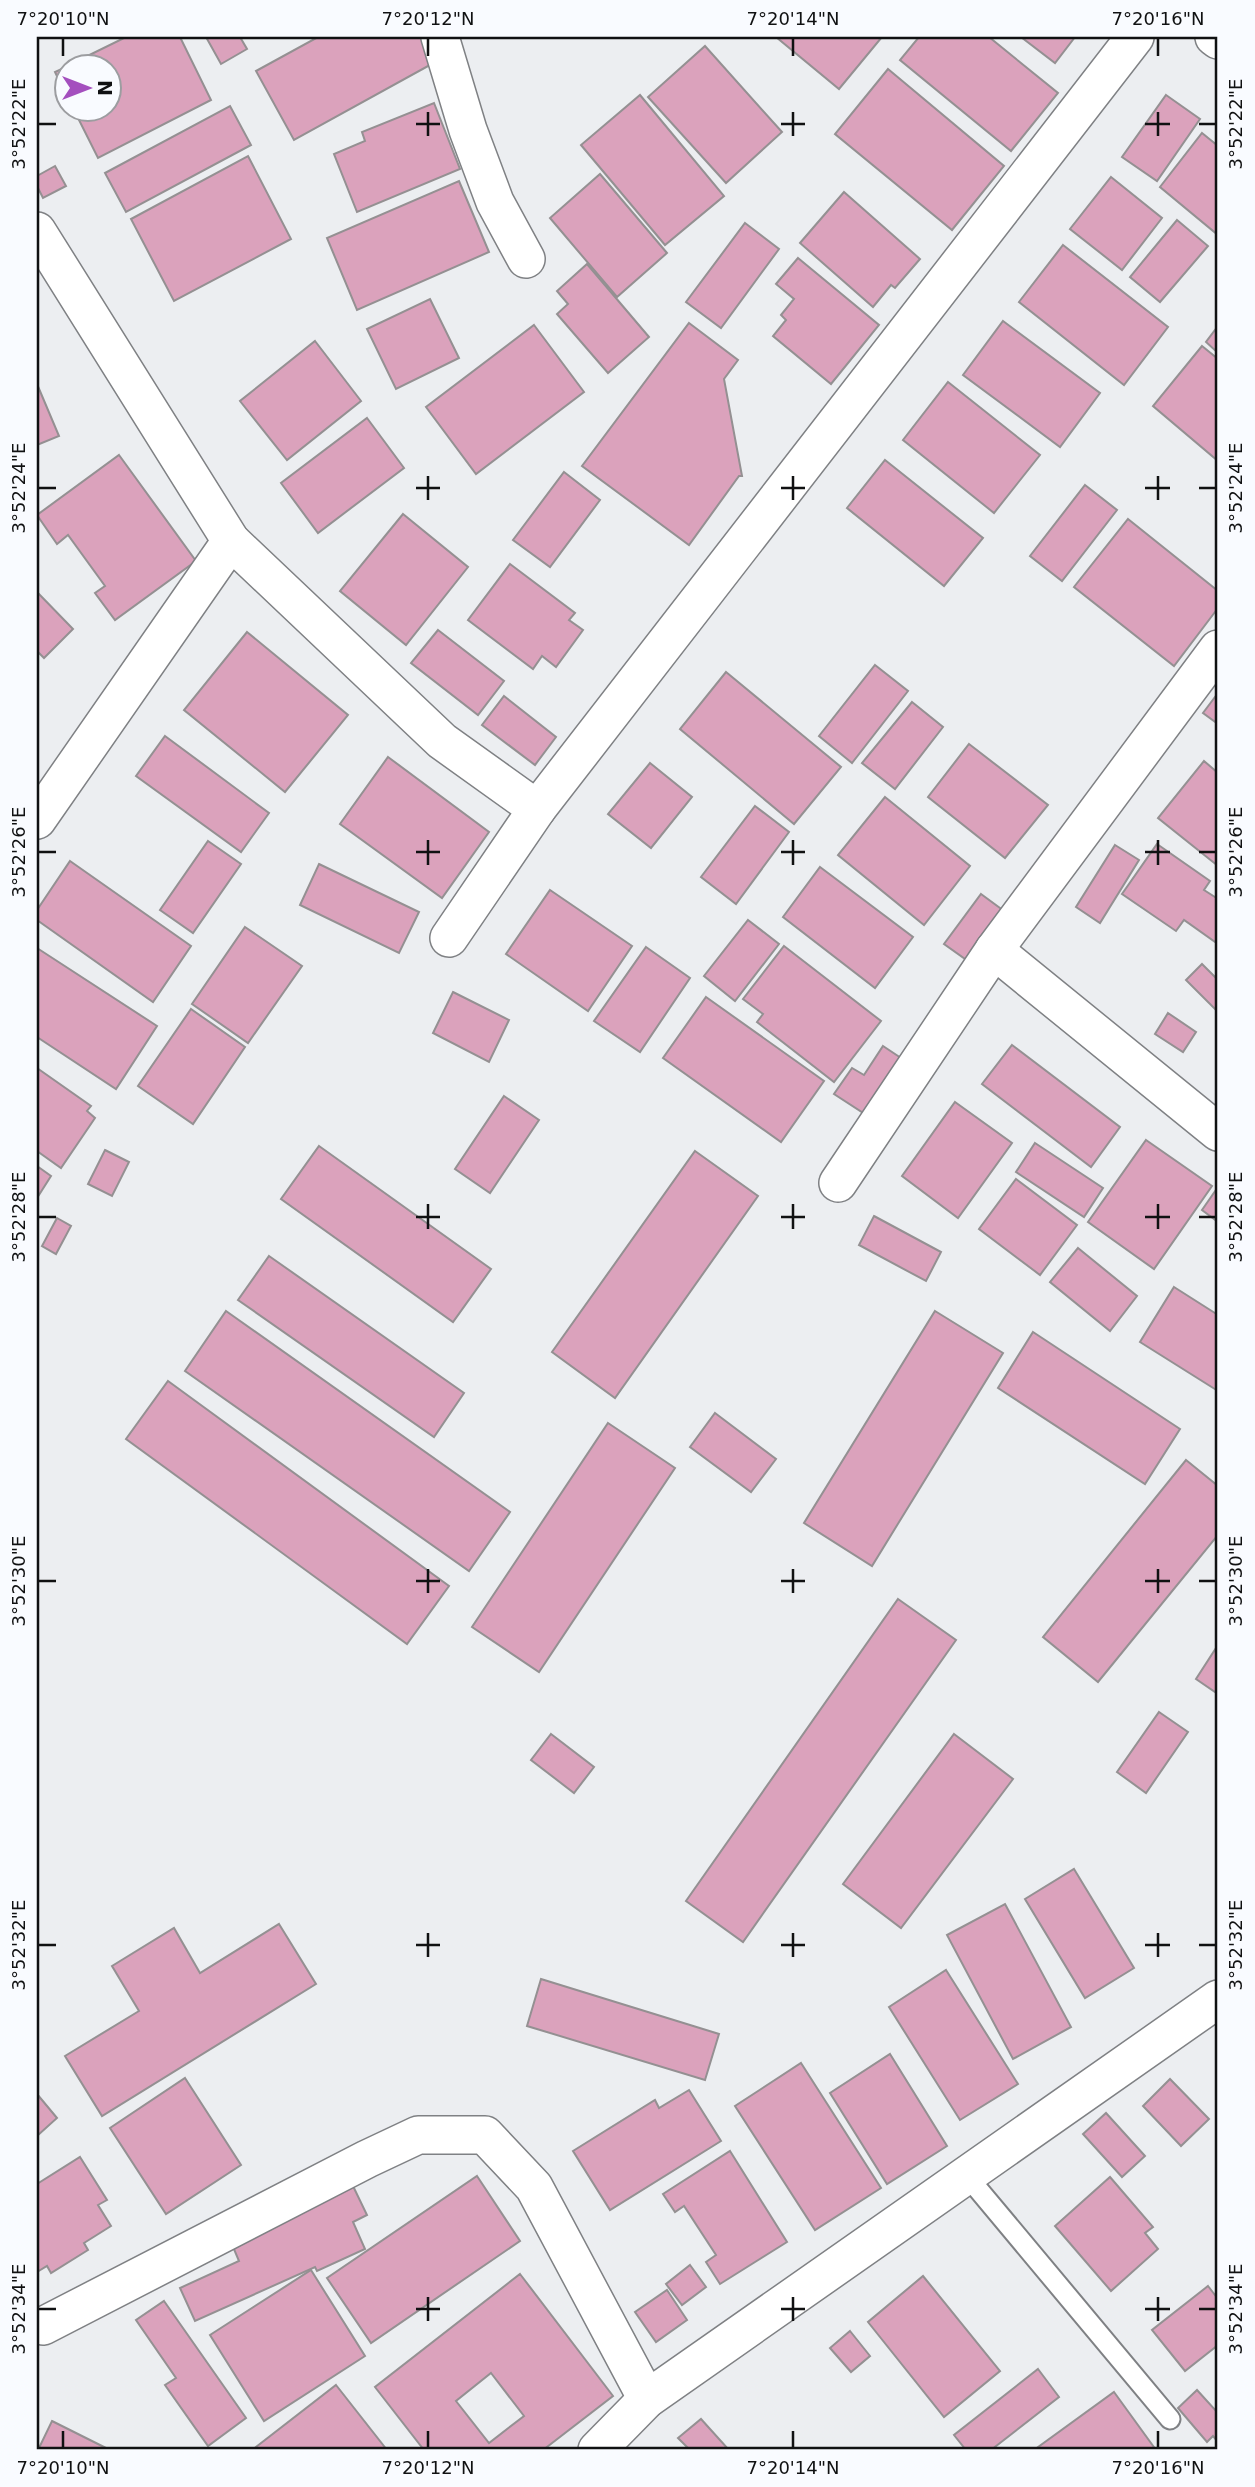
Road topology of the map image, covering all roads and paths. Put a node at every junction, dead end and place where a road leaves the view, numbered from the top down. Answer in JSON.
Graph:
{"nodes":[{"id":1,"x":440,"y":37,"type":"edge"},
{"id":2,"x":1135,"y":37,"type":"edge"},
{"id":3,"x":1214,"y":37,"type":"edge"},
{"id":4,"x":1218,"y":40,"type":"edge"},
{"id":5,"x":37,"y":231,"type":"edge"},
{"id":6,"x":526,"y":259,"type":"dead end"},
{"id":7,"x":231,"y":541,"type":"junction"},
{"id":8,"x":1218,"y":649,"type":"edge"},
{"id":9,"x":537,"y":809,"type":"junction"},
{"id":10,"x":37,"y":820,"type":"edge"},
{"id":11,"x":449,"y":938,"type":"dead end"},
{"id":12,"x":994,"y":950,"type":"junction"},
{"id":13,"x":1218,"y":1132,"type":"edge"},
{"id":14,"x":838,"y":1183,"type":"dead end"},
{"id":15,"x":1214,"y":2010,"type":"edge"},
{"id":16,"x":967,"y":2176,"type":"junction"},
{"id":17,"x":43,"y":2326,"type":"dead end"},
{"id":18,"x":647,"y":2399,"type":"junction"},
{"id":19,"x":1170,"y":2419,"type":"dead end"},
{"id":20,"x":597,"y":2450,"type":"edge"}],
"edges":[{"from":1,"to":6,"type":"street"},
{"from":2,"to":9,"type":"street"},
{"from":3,"to":4,"type":"street"},
{"from":5,"to":7,"type":"street"},
{"from":7,"to":9,"type":"street"},
{"from":7,"to":10,"type":"street"},
{"from":8,"to":12,"type":"street"},
{"from":9,"to":11,"type":"street"},
{"from":12,"to":13,"type":"street"},
{"from":12,"to":14,"type":"street"},
{"from":15,"to":16,"type":"street"},
{"from":16,"to":18,"type":"street"},
{"from":16,"to":19,"type":"lane"},
{"from":17,"to":18,"type":"street"},
{"from":18,"to":20,"type":"street"}]}
